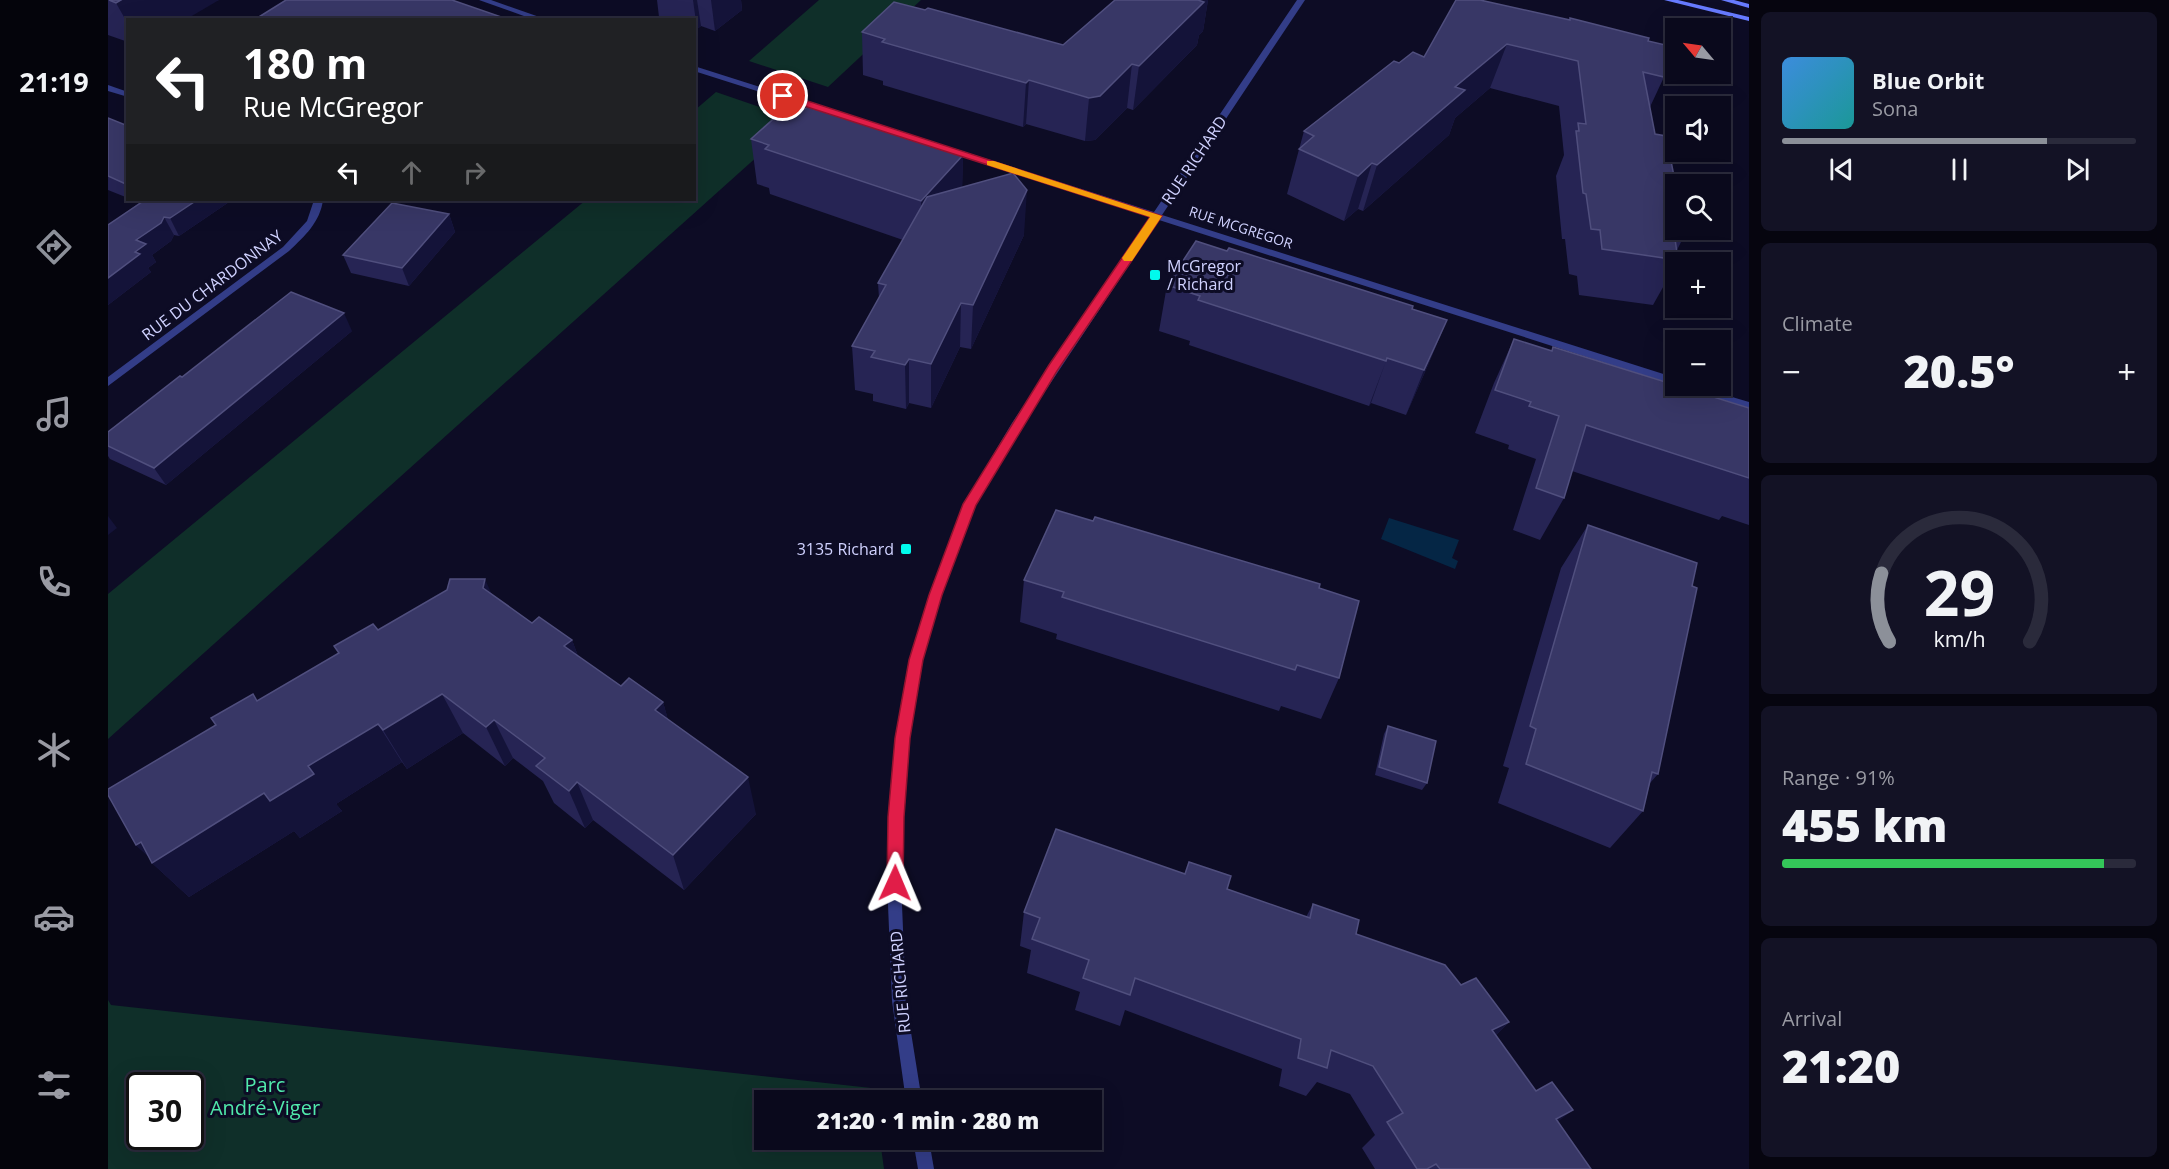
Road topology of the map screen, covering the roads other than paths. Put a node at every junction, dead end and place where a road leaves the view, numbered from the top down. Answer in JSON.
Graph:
{"nodes":[{"id":1,"x":483,"y":0,"type":"edge"},
{"id":2,"x":1301,"y":0,"type":"edge"},
{"id":3,"x":1668,"y":0,"type":"edge"},
{"id":4,"x":1725,"y":0,"type":"edge"},
{"id":5,"x":1749,"y":6,"type":"edge"},
{"id":6,"x":538,"y":18,"type":"edge"},
{"id":7,"x":1749,"y":19,"type":"edge"},
{"id":8,"x":696,"y":69,"type":"edge"},
{"id":9,"x":108,"y":88,"type":"edge"},
{"id":10,"x":126,"y":94,"type":"edge"},
{"id":11,"x":318,"y":201,"type":"edge"},
{"id":12,"x":1156,"y":216,"type":"junction"},
{"id":13,"x":1665,"y":378,"type":"edge"},
{"id":14,"x":108,"y":382,"type":"edge"},
{"id":15,"x":1717,"y":396,"type":"edge"},
{"id":16,"x":1749,"y":406,"type":"edge"},
{"id":17,"x":912,"y":1090,"type":"edge"},
{"id":18,"x":923,"y":1150,"type":"edge"},
{"id":19,"x":926,"y":1169,"type":"edge"}],
"edges":[{"from":1,"to":6,"type":"street"},
{"from":2,"to":12,"type":"street","name":"RUE RICHARD"},
{"from":3,"to":7,"type":"main road"},
{"from":4,"to":5,"type":"main road"},
{"from":8,"to":12,"type":"street","name":"RUE MCGREGOR"},
{"from":9,"to":10,"type":"street"},
{"from":11,"to":14,"type":"street","name":"RUE DU CHARDONNAY"},
{"from":12,"to":13,"type":"street","name":"RUE MCGREGOR"},
{"from":12,"to":17,"type":"street","name":"RUE RICHARD"},
{"from":15,"to":16,"type":"street"},
{"from":18,"to":19,"type":"street"}]}
